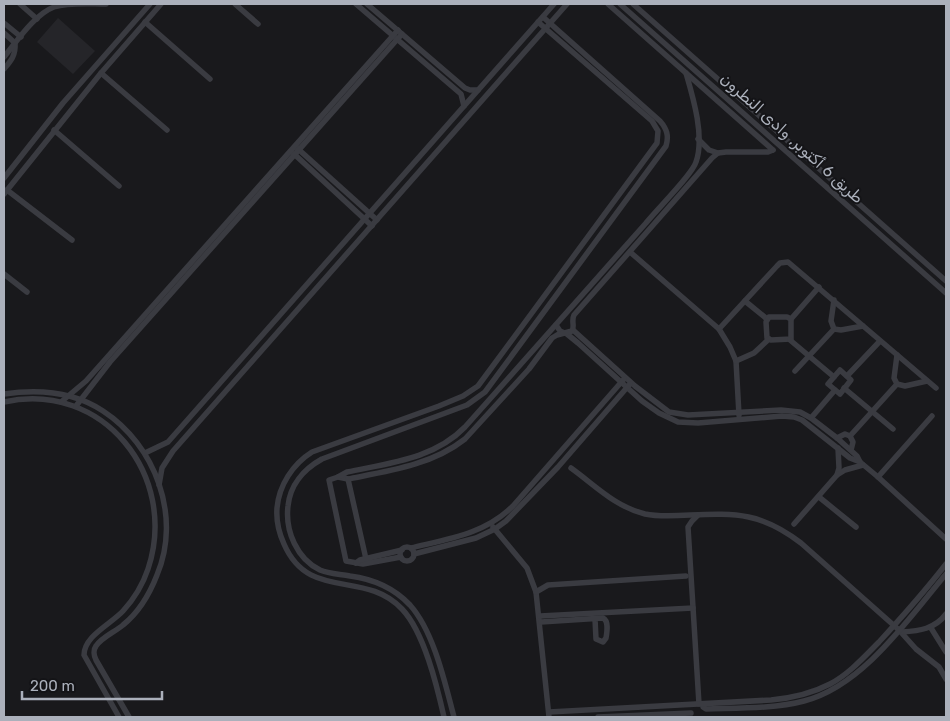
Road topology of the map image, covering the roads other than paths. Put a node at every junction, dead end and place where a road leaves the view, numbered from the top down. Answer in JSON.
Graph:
{"nodes":[{"id":1,"x":20,"y":4,"type":"edge"},
{"id":2,"x":106,"y":4,"type":"edge"},
{"id":3,"x":150,"y":4,"type":"edge"},
{"id":4,"x":161,"y":4,"type":"edge"},
{"id":5,"x":235,"y":4,"type":"edge"},
{"id":6,"x":356,"y":4,"type":"edge"},
{"id":7,"x":367,"y":4,"type":"edge"},
{"id":8,"x":567,"y":4,"type":"edge"},
{"id":9,"x":608,"y":4,"type":"edge"},
{"id":10,"x":620,"y":4,"type":"edge"},
{"id":11,"x":633,"y":4,"type":"edge"},
{"id":12,"x":63,"y":5,"type":"edge"},
{"id":13,"x":553,"y":5,"type":"edge"},
{"id":14,"x":559,"y":12,"type":"junction"},
{"id":15,"x":37,"y":18,"type":"junction"},
{"id":16,"x":540,"y":20,"type":"junction"},
{"id":17,"x":145,"y":22,"type":"junction"},
{"id":18,"x":4,"y":23,"type":"edge"},
{"id":19,"x":258,"y":24,"type":"dead end"},
{"id":20,"x":547,"y":25,"type":"junction"},
{"id":21,"x":400,"y":32,"type":"junction"},
{"id":22,"x":4,"y":33,"type":"edge"},
{"id":23,"x":20,"y":37,"type":"junction"},
{"id":24,"x":395,"y":38,"type":"junction"},
{"id":25,"x":15,"y":44,"type":"junction"},
{"id":26,"x":4,"y":56,"type":"edge"},
{"id":27,"x":4,"y":69,"type":"edge"},
{"id":28,"x":101,"y":73,"type":"junction"},
{"id":29,"x":686,"y":73,"type":"junction"},
{"id":30,"x":210,"y":79,"type":"dead end"},
{"id":31,"x":478,"y":90,"type":"junction"},
{"id":32,"x":63,"y":103,"type":"junction"},
{"id":33,"x":464,"y":106,"type":"junction"},
{"id":34,"x":72,"y":110,"type":"junction"},
{"id":35,"x":54,"y":130,"type":"junction"},
{"id":36,"x":167,"y":130,"type":"dead end"},
{"id":37,"x":698,"y":139,"type":"junction"},
{"id":38,"x":295,"y":151,"type":"junction"},
{"id":39,"x":718,"y":153,"type":"junction"},
{"id":40,"x":691,"y":171,"type":"junction"},
{"id":41,"x":696,"y":176,"type":"junction"},
{"id":42,"x":4,"y":178,"type":"edge"},
{"id":43,"x":681,"y":182,"type":"junction"},
{"id":44,"x":119,"y":186,"type":"dead end"},
{"id":45,"x":687,"y":187,"type":"junction"},
{"id":46,"x":5,"y":192,"type":"edge"},
{"id":47,"x":665,"y":201,"type":"junction"},
{"id":48,"x":671,"y":206,"type":"junction"},
{"id":49,"x":658,"y":208,"type":"junction"},
{"id":50,"x":664,"y":213,"type":"junction"},
{"id":51,"x":369,"y":214,"type":"junction"},
{"id":52,"x":365,"y":219,"type":"junction"},
{"id":53,"x":377,"y":220,"type":"junction"},
{"id":54,"x":372,"y":226,"type":"junction"},
{"id":55,"x":72,"y":240,"type":"dead end"},
{"id":56,"x":630,"y":252,"type":"junction"},
{"id":57,"x":4,"y":274,"type":"edge"},
{"id":58,"x":946,"y":281,"type":"edge"},
{"id":59,"x":593,"y":283,"type":"junction"},
{"id":60,"x":599,"y":287,"type":"junction"},
{"id":61,"x":819,"y":287,"type":"junction"},
{"id":62,"x":27,"y":292,"type":"dead end"},
{"id":63,"x":946,"y":293,"type":"edge"},
{"id":64,"x":834,"y":300,"type":"junction"},
{"id":65,"x":745,"y":301,"type":"junction"},
{"id":66,"x":767,"y":319,"type":"junction"},
{"id":67,"x":790,"y":319,"type":"junction"},
{"id":68,"x":525,"y":323,"type":"junction"},
{"id":69,"x":556,"y":325,"type":"junction"},
{"id":70,"x":863,"y":326,"type":"junction"},
{"id":71,"x":532,"y":328,"type":"junction"},
{"id":72,"x":719,"y":329,"type":"junction"},
{"id":73,"x":834,"y":329,"type":"junction"},
{"id":74,"x":570,"y":332,"type":"junction"},
{"id":75,"x":769,"y":339,"type":"junction"},
{"id":76,"x":790,"y":340,"type":"junction"},
{"id":77,"x":880,"y":341,"type":"junction"},
{"id":78,"x":539,"y":350,"type":"junction"},
{"id":79,"x":897,"y":355,"type":"junction"},
{"id":80,"x":809,"y":356,"type":"junction"},
{"id":81,"x":736,"y":361,"type":"junction"},
{"id":82,"x":795,"y":371,"type":"dead end"},
{"id":83,"x":847,"y":376,"type":"junction"},
{"id":84,"x":834,"y":377,"type":"junction"},
{"id":85,"x":624,"y":380,"type":"junction"},
{"id":86,"x":927,"y":381,"type":"junction"},
{"id":87,"x":897,"y":384,"type":"junction"},
{"id":88,"x":629,"y":385,"type":"junction"},
{"id":89,"x":844,"y":388,"type":"junction"},
{"id":90,"x":936,"y":388,"type":"dead end"},
{"id":91,"x":835,"y":390,"type":"junction"},
{"id":92,"x":4,"y":394,"type":"edge"},
{"id":93,"x":68,"y":395,"type":"junction"},
{"id":94,"x":81,"y":400,"type":"junction"},
{"id":95,"x":4,"y":402,"type":"edge"},
{"id":96,"x":62,"y":402,"type":"junction"},
{"id":97,"x":76,"y":406,"type":"junction"},
{"id":98,"x":872,"y":412,"type":"junction"},
{"id":99,"x":739,"y":413,"type":"junction"},
{"id":100,"x":932,"y":416,"type":"dead end"},
{"id":101,"x":812,"y":418,"type":"junction"},
{"id":102,"x":739,"y":420,"type":"junction"},
{"id":103,"x":122,"y":426,"type":"junction"},
{"id":104,"x":893,"y":429,"type":"dead end"},
{"id":105,"x":116,"y":432,"type":"junction"},
{"id":106,"x":850,"y":436,"type":"junction"},
{"id":107,"x":837,"y":438,"type":"junction"},
{"id":108,"x":164,"y":445,"type":"junction"},
{"id":109,"x":838,"y":448,"type":"junction"},
{"id":110,"x":851,"y":450,"type":"junction"},
{"id":111,"x":172,"y":451,"type":"junction"},
{"id":112,"x":561,"y":452,"type":"junction"},
{"id":113,"x":144,"y":453,"type":"junction"},
{"id":114,"x":567,"y":457,"type":"junction"},
{"id":115,"x":861,"y":464,"type":"junction"},
{"id":116,"x":571,"y":468,"type":"dead end"},
{"id":117,"x":378,"y":469,"type":"junction"},
{"id":118,"x":837,"y":475,"type":"junction"},
{"id":119,"x":878,"y":477,"type":"junction"},
{"id":120,"x":338,"y":478,"type":"junction"},
{"id":121,"x":348,"y":479,"type":"junction"},
{"id":122,"x":159,"y":485,"type":"junction"},
{"id":123,"x":818,"y":497,"type":"junction"},
{"id":124,"x":699,"y":515,"type":"junction"},
{"id":125,"x":677,"y":516,"type":"junction"},
{"id":126,"x":490,"y":524,"type":"junction"},
{"id":127,"x":794,"y":524,"type":"dead end"},
{"id":128,"x":688,"y":527,"type":"junction"},
{"id":129,"x":856,"y":527,"type":"dead end"},
{"id":130,"x":495,"y":529,"type":"junction"},
{"id":131,"x":946,"y":539,"type":"edge"},
{"id":132,"x":402,"y":550,"type":"junction"},
{"id":133,"x":413,"y":551,"type":"junction"},
{"id":134,"x":402,"y":557,"type":"junction"},
{"id":135,"x":366,"y":559,"type":"junction"},
{"id":136,"x":356,"y":563,"type":"junction"},
{"id":137,"x":946,"y":564,"type":"edge"},
{"id":138,"x":946,"y":574,"type":"edge"},
{"id":139,"x":686,"y":576,"type":"dead end"},
{"id":140,"x":536,"y":592,"type":"junction"},
{"id":141,"x":693,"y":608,"type":"junction"},
{"id":142,"x":946,"y":614,"type":"edge"},
{"id":143,"x":540,"y":619,"type":"junction"},
{"id":144,"x":595,"y":619,"type":"dead end"},
{"id":145,"x":931,"y":628,"type":"junction"},
{"id":146,"x":898,"y":629,"type":"junction"},
{"id":147,"x":102,"y":630,"type":"junction"},
{"id":148,"x":108,"y":636,"type":"junction"},
{"id":149,"x":946,"y":652,"type":"edge"},
{"id":150,"x":440,"y":668,"type":"junction"},
{"id":151,"x":432,"y":670,"type":"junction"},
{"id":152,"x":444,"y":679,"type":"junction"},
{"id":153,"x":946,"y":679,"type":"edge"},
{"id":154,"x":435,"y":681,"type":"junction"},
{"id":155,"x":690,"y":704,"type":"junction"},
{"id":156,"x":701,"y":704,"type":"junction"},
{"id":157,"x":549,"y":714,"type":"edge"},
{"id":158,"x":692,"y":715,"type":"edge"},
{"id":159,"x":119,"y":717,"type":"edge"},
{"id":160,"x":129,"y":717,"type":"edge"},
{"id":161,"x":444,"y":717,"type":"edge"},
{"id":162,"x":454,"y":717,"type":"edge"},
{"id":163,"x":598,"y":717,"type":"edge"}],
"edges":[{"from":1,"to":15,"type":"street"},
{"from":2,"to":12,"type":"street"},
{"from":3,"to":32,"type":"street"},
{"from":4,"to":17,"type":"street"},
{"from":5,"to":19,"type":"street"},
{"from":6,"to":24,"type":"street"},
{"from":7,"to":21,"type":"street"},
{"from":8,"to":14,"type":"street"},
{"from":9,"to":29,"type":"street"},
{"from":10,"to":63,"type":"street","name":"طريق 6 أكتوبر, وادى النطرون"},
{"from":11,"to":58,"type":"street","name":"طريق 6 أكتوبر, وادى النطرون"},
{"from":12,"to":15,"type":"street"},
{"from":13,"to":14,"type":"street"},
{"from":13,"to":16,"type":"street"},
{"from":14,"to":20,"type":"street"},
{"from":15,"to":23,"type":"street"},
{"from":16,"to":20,"type":"street"},
{"from":16,"to":31,"type":"street"},
{"from":17,"to":28,"type":"street"},
{"from":17,"to":30,"type":"street"},
{"from":18,"to":23,"type":"street"},
{"from":20,"to":53,"type":"street"},
{"from":20,"to":68,"type":"street"},
{"from":20,"to":71,"type":"street"},
{"from":21,"to":24,"type":"street"},
{"from":21,"to":31,"type":"street"},
{"from":22,"to":25,"type":"street"},
{"from":23,"to":25,"type":"street"},
{"from":24,"to":33,"type":"street"},
{"from":24,"to":38,"type":"street"},
{"from":25,"to":26,"type":"street"},
{"from":25,"to":27,"type":"street"},
{"from":28,"to":34,"type":"street"},
{"from":28,"to":36,"type":"street"},
{"from":29,"to":37,"type":"street"},
{"from":29,"to":39,"type":"street"},
{"from":31,"to":33,"type":"street"},
{"from":32,"to":34,"type":"street"},
{"from":32,"to":42,"type":"street"},
{"from":33,"to":51,"type":"street"},
{"from":34,"to":35,"type":"street"},
{"from":35,"to":44,"type":"street"},
{"from":35,"to":46,"type":"street"},
{"from":37,"to":39,"type":"street"},
{"from":37,"to":40,"type":"street"},
{"from":38,"to":51,"type":"street"},
{"from":38,"to":52,"type":"street"},
{"from":38,"to":93,"type":"street"},
{"from":38,"to":94,"type":"street"},
{"from":39,"to":41,"type":"street"},
{"from":40,"to":41,"type":"street"},
{"from":40,"to":43,"type":"street"},
{"from":41,"to":45,"type":"street"},
{"from":43,"to":45,"type":"street"},
{"from":43,"to":47,"type":"street"},
{"from":45,"to":48,"type":"street"},
{"from":46,"to":55,"type":"street"},
{"from":47,"to":48,"type":"street"},
{"from":47,"to":49,"type":"street"},
{"from":48,"to":50,"type":"street"},
{"from":49,"to":50,"type":"street"},
{"from":49,"to":59,"type":"street"},
{"from":50,"to":56,"type":"street"},
{"from":51,"to":52,"type":"street"},
{"from":51,"to":53,"type":"street"},
{"from":52,"to":54,"type":"street"},
{"from":52,"to":108,"type":"street"},
{"from":53,"to":54,"type":"street"},
{"from":54,"to":111,"type":"street"},
{"from":56,"to":60,"type":"street"},
{"from":56,"to":72,"type":"street"},
{"from":57,"to":62,"type":"street"},
{"from":59,"to":60,"type":"street"},
{"from":59,"to":69,"type":"street"},
{"from":60,"to":74,"type":"street"},
{"from":61,"to":64,"type":"street"},
{"from":61,"to":65,"type":"street"},
{"from":61,"to":67,"type":"street"},
{"from":64,"to":70,"type":"street"},
{"from":64,"to":73,"type":"street"},
{"from":65,"to":66,"type":"street"},
{"from":65,"to":72,"type":"street"},
{"from":66,"to":67,"type":"street"},
{"from":66,"to":75,"type":"street"},
{"from":67,"to":76,"type":"street"},
{"from":68,"to":71,"type":"street"},
{"from":68,"to":151,"type":"street"},
{"from":69,"to":74,"type":"street"},
{"from":69,"to":78,"type":"street"},
{"from":70,"to":73,"type":"street"},
{"from":70,"to":77,"type":"street"},
{"from":71,"to":150,"type":"street"},
{"from":72,"to":81,"type":"street"},
{"from":73,"to":80,"type":"street"},
{"from":74,"to":78,"type":"street"},
{"from":74,"to":85,"type":"street"},
{"from":75,"to":76,"type":"street"},
{"from":75,"to":81,"type":"street"},
{"from":76,"to":80,"type":"street"},
{"from":77,"to":79,"type":"street"},
{"from":77,"to":83,"type":"street"},
{"from":78,"to":117,"type":"street"},
{"from":79,"to":86,"type":"street"},
{"from":79,"to":87,"type":"street"},
{"from":80,"to":82,"type":"street"},
{"from":80,"to":84,"type":"street"},
{"from":81,"to":99,"type":"street"},
{"from":83,"to":84,"type":"street"},
{"from":83,"to":89,"type":"street"},
{"from":84,"to":91,"type":"street"},
{"from":85,"to":88,"type":"street"},
{"from":85,"to":112,"type":"street"},
{"from":86,"to":87,"type":"street"},
{"from":86,"to":90,"type":"street"},
{"from":87,"to":98,"type":"street"},
{"from":88,"to":99,"type":"street"},
{"from":88,"to":102,"type":"street"},
{"from":88,"to":114,"type":"street"},
{"from":89,"to":91,"type":"street"},
{"from":89,"to":98,"type":"street"},
{"from":91,"to":101,"type":"street"},
{"from":92,"to":93,"type":"street"},
{"from":93,"to":94,"type":"street"},
{"from":93,"to":96,"type":"street"},
{"from":94,"to":97,"type":"street"},
{"from":94,"to":103,"type":"street"},
{"from":95,"to":96,"type":"street"},
{"from":96,"to":97,"type":"street"},
{"from":97,"to":105,"type":"street"},
{"from":98,"to":104,"type":"street"},
{"from":98,"to":106,"type":"street"},
{"from":99,"to":101,"type":"street"},
{"from":99,"to":102,"type":"street"},
{"from":100,"to":119,"type":"street"},
{"from":101,"to":107,"type":"street"},
{"from":102,"to":109,"type":"street"},
{"from":103,"to":105,"type":"street"},
{"from":103,"to":113,"type":"street"},
{"from":105,"to":147,"type":"street"},
{"from":106,"to":107,"type":"street"},
{"from":106,"to":110,"type":"street"},
{"from":107,"to":110,"type":"street"},
{"from":108,"to":111,"type":"street"},
{"from":108,"to":113,"type":"street"},
{"from":109,"to":115,"type":"street"},
{"from":109,"to":118,"type":"street"},
{"from":110,"to":115,"type":"street"},
{"from":111,"to":122,"type":"street"},
{"from":112,"to":114,"type":"street"},
{"from":112,"to":126,"type":"street"},
{"from":113,"to":122,"type":"street"},
{"from":114,"to":130,"type":"street"},
{"from":115,"to":118,"type":"street"},
{"from":115,"to":119,"type":"street"},
{"from":116,"to":125,"type":"street"},
{"from":117,"to":120,"type":"street"},
{"from":117,"to":121,"type":"street"},
{"from":118,"to":123,"type":"street"},
{"from":119,"to":131,"type":"street"},
{"from":120,"to":121,"type":"street"},
{"from":120,"to":136,"type":"street"},
{"from":121,"to":135,"type":"street"},
{"from":122,"to":148,"type":"street"},
{"from":123,"to":127,"type":"street"},
{"from":123,"to":129,"type":"street"},
{"from":124,"to":125,"type":"street"},
{"from":124,"to":128,"type":"street"},
{"from":124,"to":146,"type":"street"},
{"from":125,"to":128,"type":"street"},
{"from":126,"to":130,"type":"street"},
{"from":126,"to":133,"type":"street"},
{"from":128,"to":141,"type":"street"},
{"from":130,"to":133,"type":"street"},
{"from":130,"to":140,"type":"street"},
{"from":132,"to":133,"type":"street"},
{"from":132,"to":134,"type":"street"},
{"from":132,"to":135,"type":"street"},
{"from":133,"to":134,"type":"street"},
{"from":134,"to":136,"type":"street"},
{"from":135,"to":136,"type":"street"},
{"from":137,"to":146,"type":"street"},
{"from":138,"to":146,"type":"street"},
{"from":139,"to":140,"type":"street"},
{"from":140,"to":143,"type":"street"},
{"from":141,"to":143,"type":"street"},
{"from":141,"to":156,"type":"street"},
{"from":142,"to":145,"type":"street"},
{"from":143,"to":144,"type":"street"},
{"from":143,"to":157,"type":"street"},
{"from":145,"to":146,"type":"street"},
{"from":145,"to":149,"type":"street"},
{"from":146,"to":153,"type":"street"},
{"from":146,"to":156,"type":"street"},
{"from":147,"to":148,"type":"street"},
{"from":147,"to":159,"type":"street"},
{"from":148,"to":160,"type":"street"},
{"from":150,"to":151,"type":"street"},
{"from":150,"to":152,"type":"street"},
{"from":151,"to":154,"type":"street"},
{"from":152,"to":154,"type":"street"},
{"from":152,"to":162,"type":"street"},
{"from":154,"to":161,"type":"street"},
{"from":155,"to":156,"type":"street"},
{"from":155,"to":157,"type":"street"},
{"from":155,"to":158,"type":"street"},
{"from":158,"to":163,"type":"street"}]}
